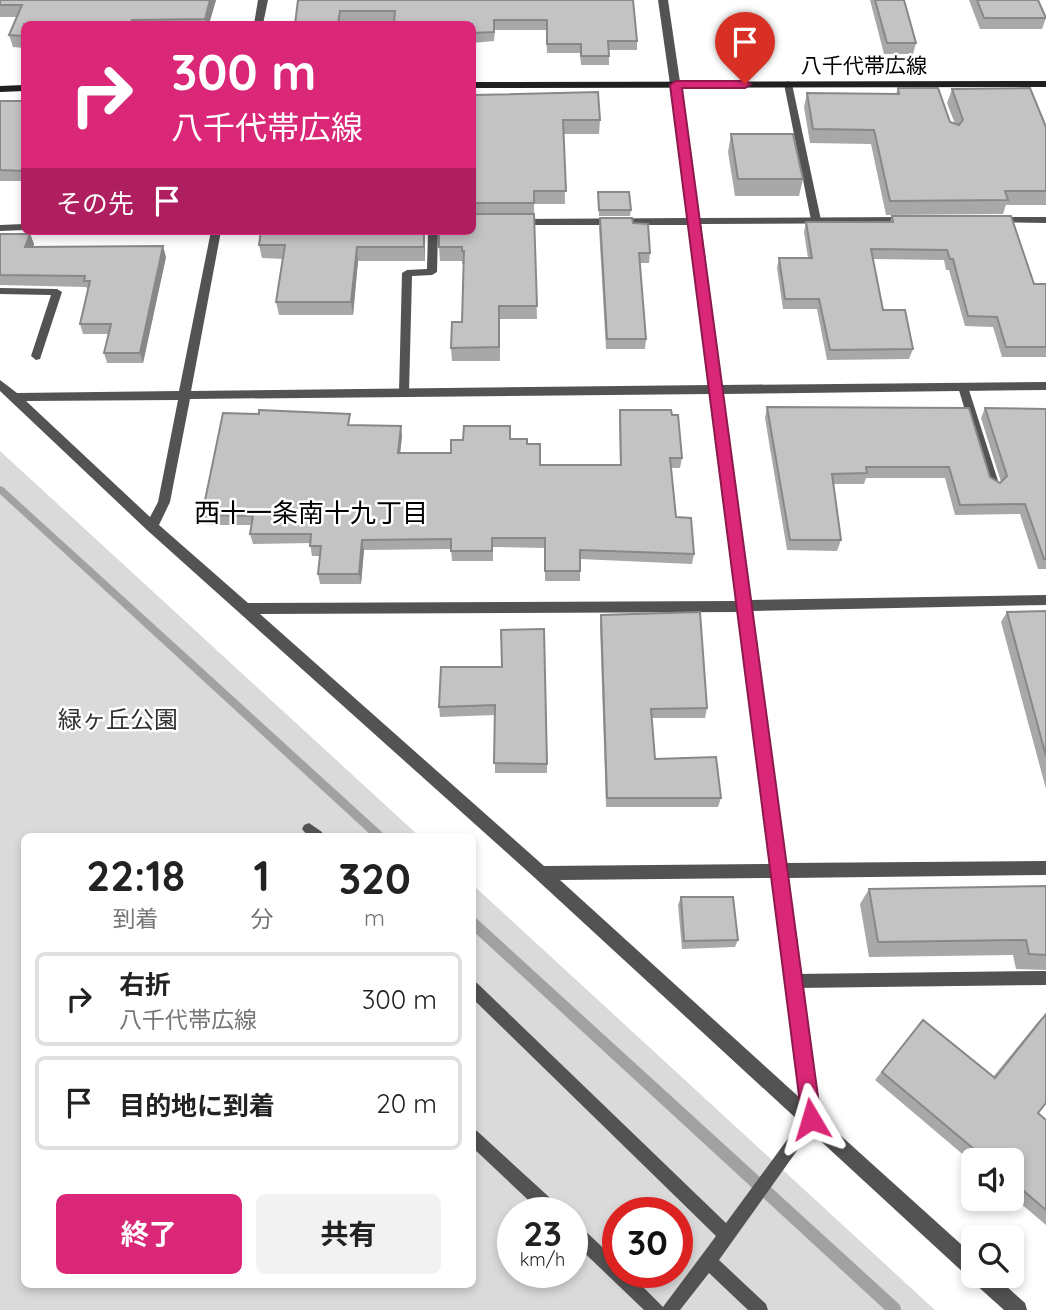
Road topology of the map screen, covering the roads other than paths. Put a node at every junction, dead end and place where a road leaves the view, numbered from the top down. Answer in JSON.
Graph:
{"nodes":[{"id":1,"x":263,"y":0,"type":"edge"},
{"id":2,"x":663,"y":0,"type":"edge"},
{"id":3,"x":259,"y":21,"type":"edge"},
{"id":4,"x":788,"y":84,"type":"junction"},
{"id":5,"x":934,"y":84,"type":"junction"},
{"id":6,"x":1046,"y":84,"type":"edge"},
{"id":7,"x":476,"y":85,"type":"edge"},
{"id":8,"x":676,"y":85,"type":"junction"},
{"id":9,"x":0,"y":89,"type":"edge"},
{"id":10,"x":21,"y":89,"type":"edge"},
{"id":11,"x":939,"y":97,"type":"edge"},
{"id":12,"x":695,"y":220,"type":"junction"},
{"id":13,"x":817,"y":220,"type":"junction"},
{"id":14,"x":925,"y":220,"type":"edge"},
{"id":15,"x":978,"y":220,"type":"edge"},
{"id":16,"x":1046,"y":220,"type":"edge"},
{"id":17,"x":500,"y":222,"type":"edge"},
{"id":18,"x":21,"y":227,"type":"edge"},
{"id":19,"x":0,"y":228,"type":"edge"},
{"id":20,"x":215,"y":235,"type":"edge"},
{"id":21,"x":433,"y":235,"type":"edge"},
{"id":22,"x":0,"y":291,"type":"edge"},
{"id":23,"x":36,"y":356,"type":"dead end"},
{"id":24,"x":0,"y":384,"type":"edge"},
{"id":25,"x":1046,"y":386,"type":"edge"},
{"id":26,"x":963,"y":387,"type":"junction"},
{"id":27,"x":717,"y":390,"type":"junction"},
{"id":28,"x":404,"y":393,"type":"junction"},
{"id":29,"x":186,"y":394,"type":"junction"},
{"id":30,"x":15,"y":397,"type":"junction"},
{"id":31,"x":994,"y":487,"type":"edge"},
{"id":32,"x":152,"y":526,"type":"junction"},
{"id":33,"x":1046,"y":600,"type":"edge"},
{"id":34,"x":743,"y":606,"type":"junction"},
{"id":35,"x":248,"y":609,"type":"junction"},
{"id":36,"x":1046,"y":868,"type":"edge"},
{"id":37,"x":780,"y":872,"type":"junction"},
{"id":38,"x":541,"y":873,"type":"junction"},
{"id":39,"x":1046,"y":978,"type":"edge"},
{"id":40,"x":795,"y":981,"type":"junction"},
{"id":41,"x":476,"y":992,"type":"edge"},
{"id":42,"x":811,"y":1119,"type":"junction"},
{"id":43,"x":476,"y":1140,"type":"edge"},
{"id":44,"x":537,"y":1197,"type":"edge"},
{"id":45,"x":727,"y":1237,"type":"junction"},
{"id":46,"x":588,"y":1245,"type":"edge"},
{"id":47,"x":961,"y":1257,"type":"edge"},
{"id":48,"x":708,"y":1261,"type":"junction"},
{"id":49,"x":994,"y":1288,"type":"edge"},
{"id":50,"x":656,"y":1310,"type":"edge"},
{"id":51,"x":670,"y":1310,"type":"edge"},
{"id":52,"x":760,"y":1310,"type":"edge"},
{"id":53,"x":1018,"y":1310,"type":"edge"}],
"edges":[{"from":1,"to":3,"type":"street"},
{"from":2,"to":8,"type":"street"},
{"from":4,"to":5,"type":"main road","name":"八千代帯広線"},
{"from":4,"to":8,"type":"main road","name":"八千代帯広線"},
{"from":4,"to":13,"type":"lane"},
{"from":5,"to":6,"type":"main road","name":"八千代帯広線"},
{"from":5,"to":11,"type":"lane"},
{"from":7,"to":8,"type":"main road","name":"八千代帯広線"},
{"from":8,"to":12,"type":"street"},
{"from":9,"to":10,"type":"main road"},
{"from":12,"to":13,"type":"street"},
{"from":12,"to":17,"type":"street"},
{"from":12,"to":27,"type":"street"},
{"from":13,"to":14,"type":"street"},
{"from":15,"to":16,"type":"street"},
{"from":18,"to":19,"type":"street"},
{"from":20,"to":29,"type":"street"},
{"from":21,"to":28,"type":"lane"},
{"from":22,"to":23,"type":"lane"},
{"from":24,"to":30,"type":"street"},
{"from":25,"to":26,"type":"street"},
{"from":26,"to":27,"type":"street"},
{"from":26,"to":31,"type":"lane"},
{"from":27,"to":28,"type":"street"},
{"from":27,"to":34,"type":"street"},
{"from":28,"to":29,"type":"street"},
{"from":29,"to":30,"type":"street"},
{"from":29,"to":32,"type":"street"},
{"from":30,"to":32,"type":"street"},
{"from":32,"to":35,"type":"street"},
{"from":33,"to":34,"type":"street"},
{"from":34,"to":35,"type":"street"},
{"from":34,"to":37,"type":"street"},
{"from":35,"to":38,"type":"street"},
{"from":36,"to":37,"type":"street"},
{"from":37,"to":38,"type":"street"},
{"from":37,"to":40,"type":"street"},
{"from":38,"to":42,"type":"street"},
{"from":39,"to":40,"type":"lane"},
{"from":40,"to":42,"type":"street"},
{"from":41,"to":45,"type":"lane"},
{"from":42,"to":45,"type":"lane"},
{"from":42,"to":47,"type":"street"},
{"from":43,"to":44,"type":"lane"},
{"from":45,"to":48,"type":"lane"},
{"from":46,"to":50,"type":"lane"},
{"from":48,"to":51,"type":"lane"},
{"from":48,"to":52,"type":"lane"},
{"from":49,"to":53,"type":"street"}]}
